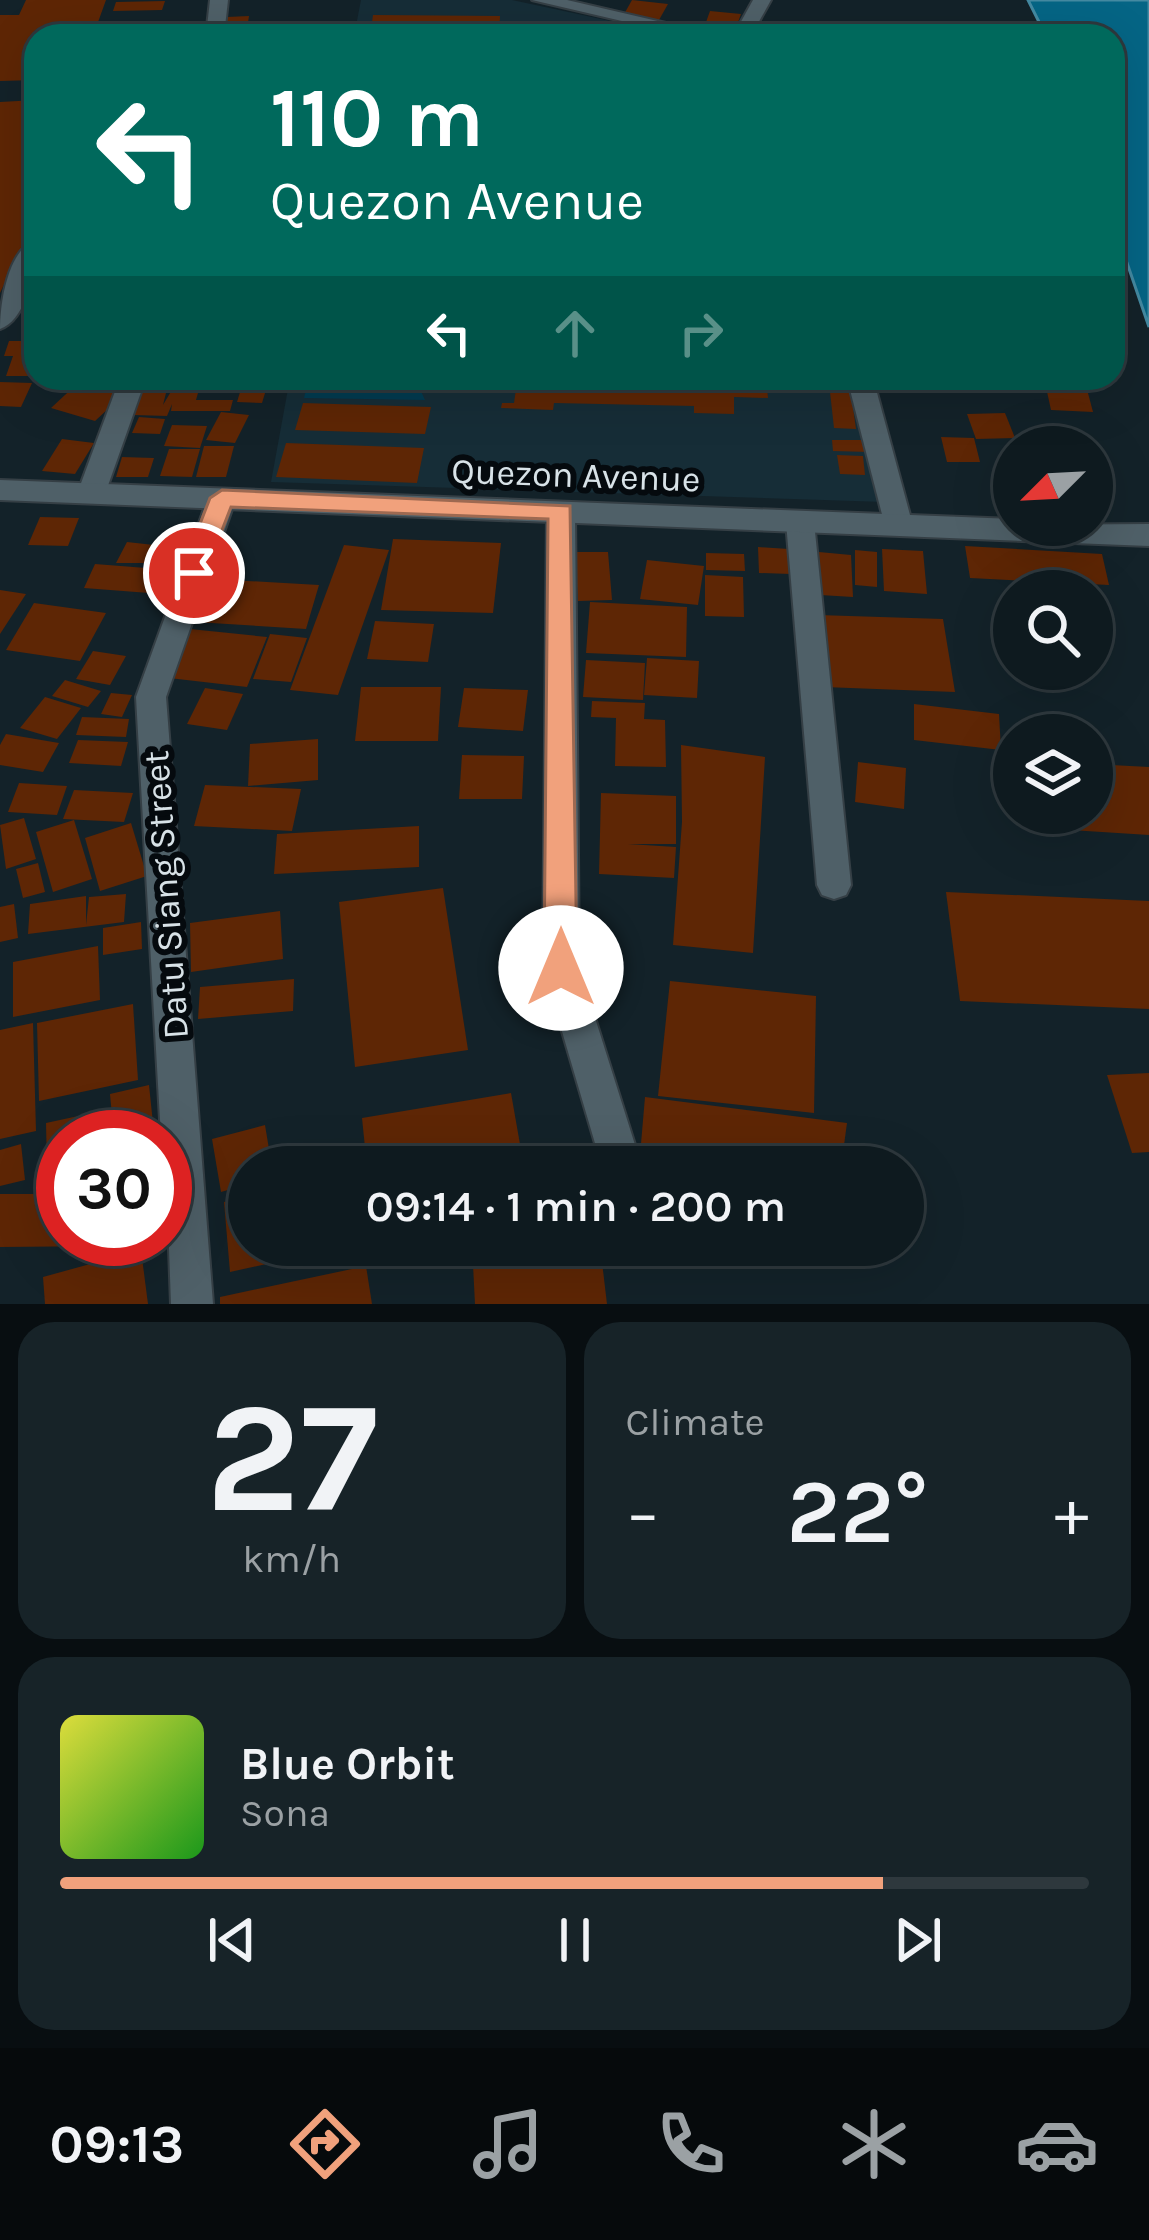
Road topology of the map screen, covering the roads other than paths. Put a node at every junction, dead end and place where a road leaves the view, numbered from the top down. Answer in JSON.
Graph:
{"nodes":[{"id":1,"x":541,"y":0,"type":"edge"},
{"id":2,"x":655,"y":24,"type":"edge"},
{"id":3,"x":24,"y":271,"type":"edge"},
{"id":4,"x":0,"y":322,"type":"edge"},
{"id":5,"x":129,"y":390,"type":"edge"},
{"id":6,"x":863,"y":390,"type":"edge"},
{"id":7,"x":0,"y":490,"type":"edge"},
{"id":8,"x":91,"y":494,"type":"junction"},
{"id":9,"x":222,"y":498,"type":"junction"},
{"id":10,"x":561,"y":512,"type":"junction"},
{"id":11,"x":800,"y":522,"type":"junction"},
{"id":12,"x":898,"y":526,"type":"junction"},
{"id":13,"x":1149,"y":536,"type":"edge"},
{"id":14,"x":834,"y":885,"type":"dead end"},
{"id":15,"x":616,"y":1146,"type":"edge"},
{"id":16,"x":192,"y":1304,"type":"edge"}],
"edges":[{"from":1,"to":2,"type":"street"},
{"from":3,"to":4,"type":"street"},
{"from":5,"to":8,"type":"street"},
{"from":6,"to":12,"type":"street"},
{"from":7,"to":8,"type":"street","name":"Quezon Avenue"},
{"from":8,"to":9,"type":"street","name":"Quezon Avenue"},
{"from":9,"to":10,"type":"street","name":"Quezon Avenue"},
{"from":9,"to":16,"type":"street","name":"Datu Siang Street"},
{"from":10,"to":11,"type":"street","name":"Quezon Avenue"},
{"from":10,"to":15,"type":"street"},
{"from":11,"to":12,"type":"street","name":"Quezon Avenue"},
{"from":11,"to":14,"type":"street"},
{"from":12,"to":13,"type":"street","name":"Quezon Avenue"}]}
